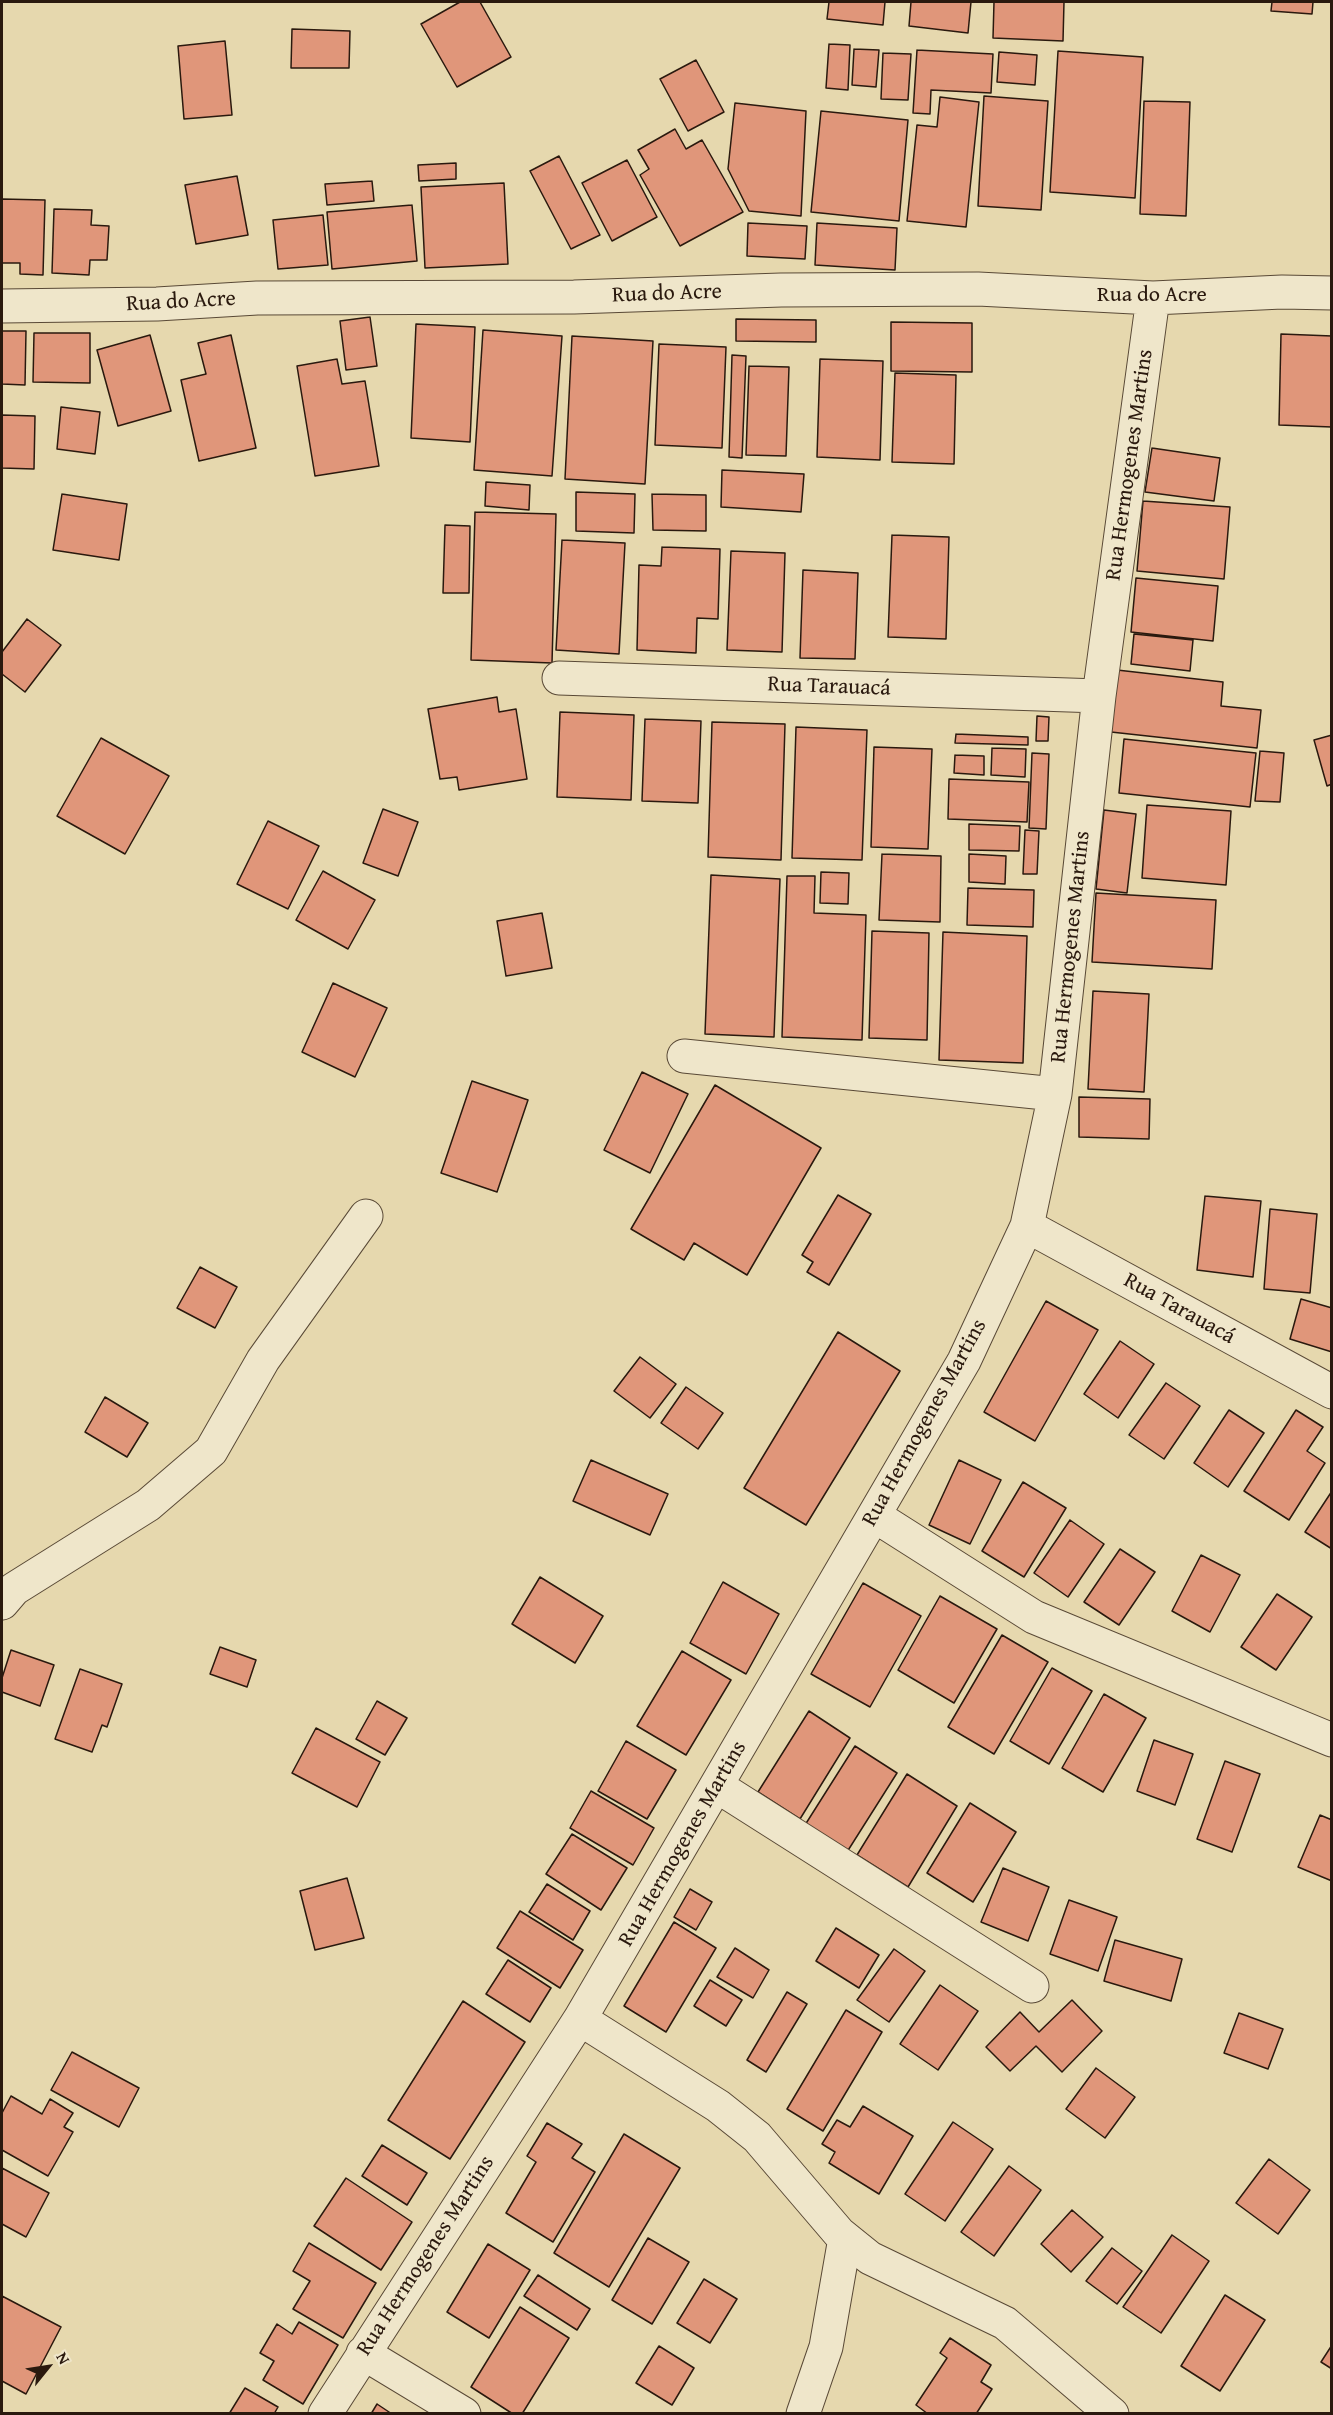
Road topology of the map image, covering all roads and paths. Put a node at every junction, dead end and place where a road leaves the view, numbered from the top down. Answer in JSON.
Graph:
{"nodes":[{"id":1,"x":1332,"y":293,"type":"edge"},
{"id":2,"x":1153,"y":298,"type":"junction"},
{"id":3,"x":2,"y":306,"type":"edge"},
{"id":4,"x":559,"y":678,"type":"dead end"},
{"id":5,"x":1099,"y":696,"type":"junction"},
{"id":6,"x":684,"y":1056,"type":"dead end"},
{"id":7,"x":1055,"y":1094,"type":"junction"},
{"id":8,"x":366,"y":1216,"type":"dead end"},
{"id":9,"x":1027,"y":1226,"type":"junction"},
{"id":10,"x":1332,"y":1392,"type":"edge"},
{"id":11,"x":875,"y":1516,"type":"junction"},
{"id":12,"x":2,"y":1603,"type":"edge"},
{"id":13,"x":1332,"y":1740,"type":"edge"},
{"id":14,"x":717,"y":1785,"type":"junction"},
{"id":15,"x":1032,"y":1986,"type":"dead end"},
{"id":16,"x":580,"y":2019,"type":"junction"},
{"id":17,"x":845,"y":2238,"type":"junction"},
{"id":18,"x":363,"y":2353,"type":"junction"},
{"id":19,"x":325,"y":2414,"type":"edge"},
{"id":20,"x":464,"y":2414,"type":"edge"},
{"id":21,"x":803,"y":2414,"type":"edge"},
{"id":22,"x":1112,"y":2414,"type":"edge"}],
"edges":[{"from":1,"to":2,"type":"street","name":"Rua do Acre"},
{"from":2,"to":3,"type":"street","name":"Rua do Acre"},
{"from":2,"to":5,"type":"street","name":"Rua Hermogenes Martins"},
{"from":4,"to":5,"type":"street","name":"Rua Tarauacá"},
{"from":5,"to":7,"type":"street","name":"Rua Hermogenes Martins"},
{"from":6,"to":7,"type":"street"},
{"from":7,"to":9,"type":"street","name":"Rua Hermogenes Martins"},
{"from":8,"to":12,"type":"street"},
{"from":9,"to":10,"type":"street","name":"Rua Tarauacá"},
{"from":9,"to":11,"type":"street","name":"Rua Hermogenes Martins"},
{"from":11,"to":13,"type":"street"},
{"from":11,"to":14,"type":"street","name":"Rua Hermogenes Martins"},
{"from":14,"to":15,"type":"street"},
{"from":14,"to":16,"type":"street","name":"Rua Hermogenes Martins"},
{"from":16,"to":17,"type":"street"},
{"from":16,"to":18,"type":"street","name":"Rua Hermogenes Martins"},
{"from":17,"to":21,"type":"street"},
{"from":17,"to":22,"type":"street"},
{"from":18,"to":19,"type":"street","name":"Rua Hermogenes Martins"},
{"from":18,"to":20,"type":"street"}]}
